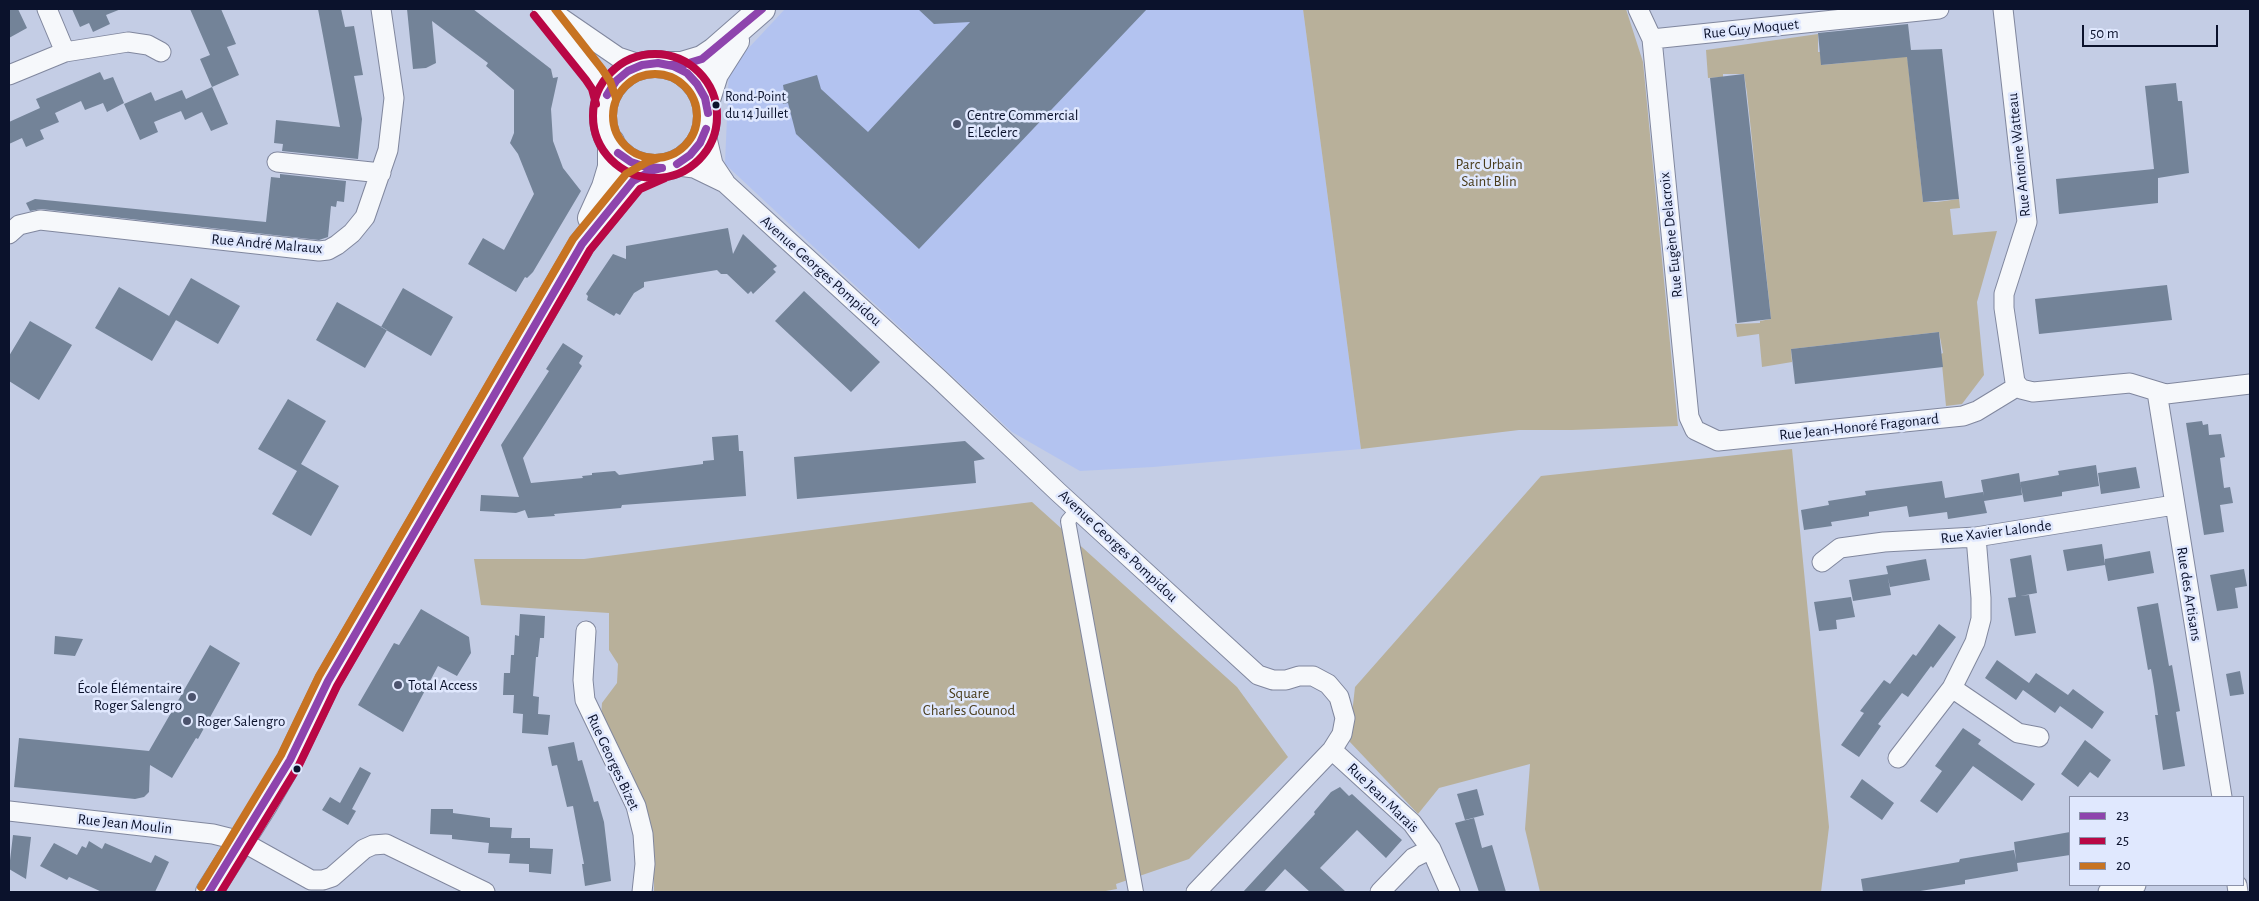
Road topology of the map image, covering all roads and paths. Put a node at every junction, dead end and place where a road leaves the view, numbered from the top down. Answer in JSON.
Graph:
{"nodes":[{"id":1,"x":48,"y":9,"type":"edge"},
{"id":2,"x":382,"y":9,"type":"edge"},
{"id":3,"x":542,"y":9,"type":"edge"},
{"id":4,"x":548,"y":9,"type":"edge"},
{"id":5,"x":763,"y":9,"type":"edge"},
{"id":6,"x":1638,"y":9,"type":"edge"},
{"id":7,"x":1939,"y":9,"type":"edge"},
{"id":8,"x":2004,"y":9,"type":"edge"},
{"id":9,"x":1652,"y":39,"type":"junction"},
{"id":10,"x":65,"y":52,"type":"junction"},
{"id":11,"x":161,"y":52,"type":"dead end"},
{"id":12,"x":642,"y":65,"type":"junction"},
{"id":13,"x":668,"y":65,"type":"junction"},
{"id":14,"x":9,"y":75,"type":"edge"},
{"id":15,"x":606,"y":101,"type":"junction"},
{"id":16,"x":706,"y":113,"type":"junction"},
{"id":17,"x":611,"y":142,"type":"junction"},
{"id":18,"x":277,"y":162,"type":"dead end"},
{"id":19,"x":666,"y":166,"type":"junction"},
{"id":20,"x":381,"y":173,"type":"junction"},
{"id":21,"x":725,"y":183,"type":"junction"},
{"id":22,"x":9,"y":234,"type":"edge"},
{"id":23,"x":582,"y":244,"type":"junction"},
{"id":24,"x":2250,"y":384,"type":"edge"},
{"id":25,"x":2018,"y":386,"type":"junction"},
{"id":26,"x":2157,"y":392,"type":"junction"},
{"id":27,"x":1696,"y":430,"type":"joint"},
{"id":28,"x":2174,"y":505,"type":"junction"},
{"id":29,"x":1078,"y":509,"type":"junction"},
{"id":30,"x":1976,"y":538,"type":"junction"},
{"id":31,"x":1822,"y":562,"type":"dead end"},
{"id":32,"x":586,"y":631,"type":"dead end"},
{"id":33,"x":1952,"y":688,"type":"junction"},
{"id":34,"x":2039,"y":737,"type":"dead end"},
{"id":35,"x":1332,"y":750,"type":"junction"},
{"id":36,"x":1898,"y":758,"type":"dead end"},
{"id":37,"x":2222,"y":796,"type":"edge"},
{"id":38,"x":9,"y":811,"type":"edge"},
{"id":39,"x":241,"y":841,"type":"junction"},
{"id":40,"x":1432,"y":849,"type":"junction"},
{"id":41,"x":310,"y":886,"type":"edge"},
{"id":42,"x":2132,"y":886,"type":"edge"},
{"id":43,"x":209,"y":892,"type":"edge"},
{"id":44,"x":485,"y":892,"type":"edge"},
{"id":45,"x":642,"y":892,"type":"edge"},
{"id":46,"x":1136,"y":892,"type":"edge"},
{"id":47,"x":1196,"y":892,"type":"edge"},
{"id":48,"x":1380,"y":892,"type":"edge"},
{"id":49,"x":1450,"y":892,"type":"edge"},
{"id":50,"x":2108,"y":892,"type":"edge"}],
"edges":[{"from":1,"to":10,"type":"street"},
{"from":2,"to":20,"type":"street","name":"Rue André Malraux"},
{"from":3,"to":15,"type":"street"},
{"from":4,"to":12,"type":"street"},
{"from":5,"to":13,"type":"main road"},
{"from":5,"to":16,"type":"main road"},
{"from":6,"to":9,"type":"street","name":"Rue Eugène Delacroix"},
{"from":7,"to":9,"type":"street","name":"Rue Guy Moquet"},
{"from":8,"to":25,"type":"street","name":"Rue Antoine Watteau"},
{"from":9,"to":27,"type":"street","name":"Rue Eugène Delacroix"},
{"from":10,"to":11,"type":"street"},
{"from":10,"to":14,"type":"street"},
{"from":12,"to":13,"type":"main road"},
{"from":12,"to":15,"type":"main road"},
{"from":13,"to":16,"type":"main road"},
{"from":15,"to":17,"type":"main road"},
{"from":16,"to":19,"type":"main road"},
{"from":16,"to":21,"type":"street","name":"Avenue Georges Pompidou"},
{"from":17,"to":19,"type":"main road"},
{"from":17,"to":23,"type":"main road"},
{"from":18,"to":20,"type":"street"},
{"from":19,"to":21,"type":"street","name":"Avenue Georges Pompidou"},
{"from":19,"to":23,"type":"main road"},
{"from":20,"to":22,"type":"street","name":"Rue André Malraux"},
{"from":21,"to":29,"type":"street","name":"Avenue Georges Pompidou"},
{"from":23,"to":39,"type":"main road"},
{"from":24,"to":26,"type":"street"},
{"from":25,"to":26,"type":"street"},
{"from":25,"to":27,"type":"street","name":"Rue Jean-Honoré Fragonard"},
{"from":26,"to":28,"type":"street","name":"Rue des Artisans"},
{"from":28,"to":30,"type":"street","name":"Rue Xavier Lalonde"},
{"from":28,"to":37,"type":"street","name":"Rue des Artisans"},
{"from":29,"to":35,"type":"street","name":"Avenue Georges Pompidou"},
{"from":29,"to":46,"type":"street"},
{"from":30,"to":31,"type":"street","name":"Rue Xavier Lalonde"},
{"from":30,"to":33,"type":"street"},
{"from":32,"to":45,"type":"street","name":"Rue Georges Bizet"},
{"from":33,"to":34,"type":"street"},
{"from":33,"to":36,"type":"street"},
{"from":35,"to":40,"type":"street","name":"Rue Jean Marais"},
{"from":35,"to":47,"type":"street","name":"Avenue Georges Pompidou"},
{"from":38,"to":39,"type":"street","name":"Rue Jean Moulin"},
{"from":39,"to":41,"type":"street","name":"Rue Jean Moulin"},
{"from":39,"to":43,"type":"main road"},
{"from":40,"to":48,"type":"street"},
{"from":40,"to":49,"type":"street","name":"Rue Jean Marais"},
{"from":41,"to":44,"type":"street"},
{"from":42,"to":50,"type":"street"}]}
